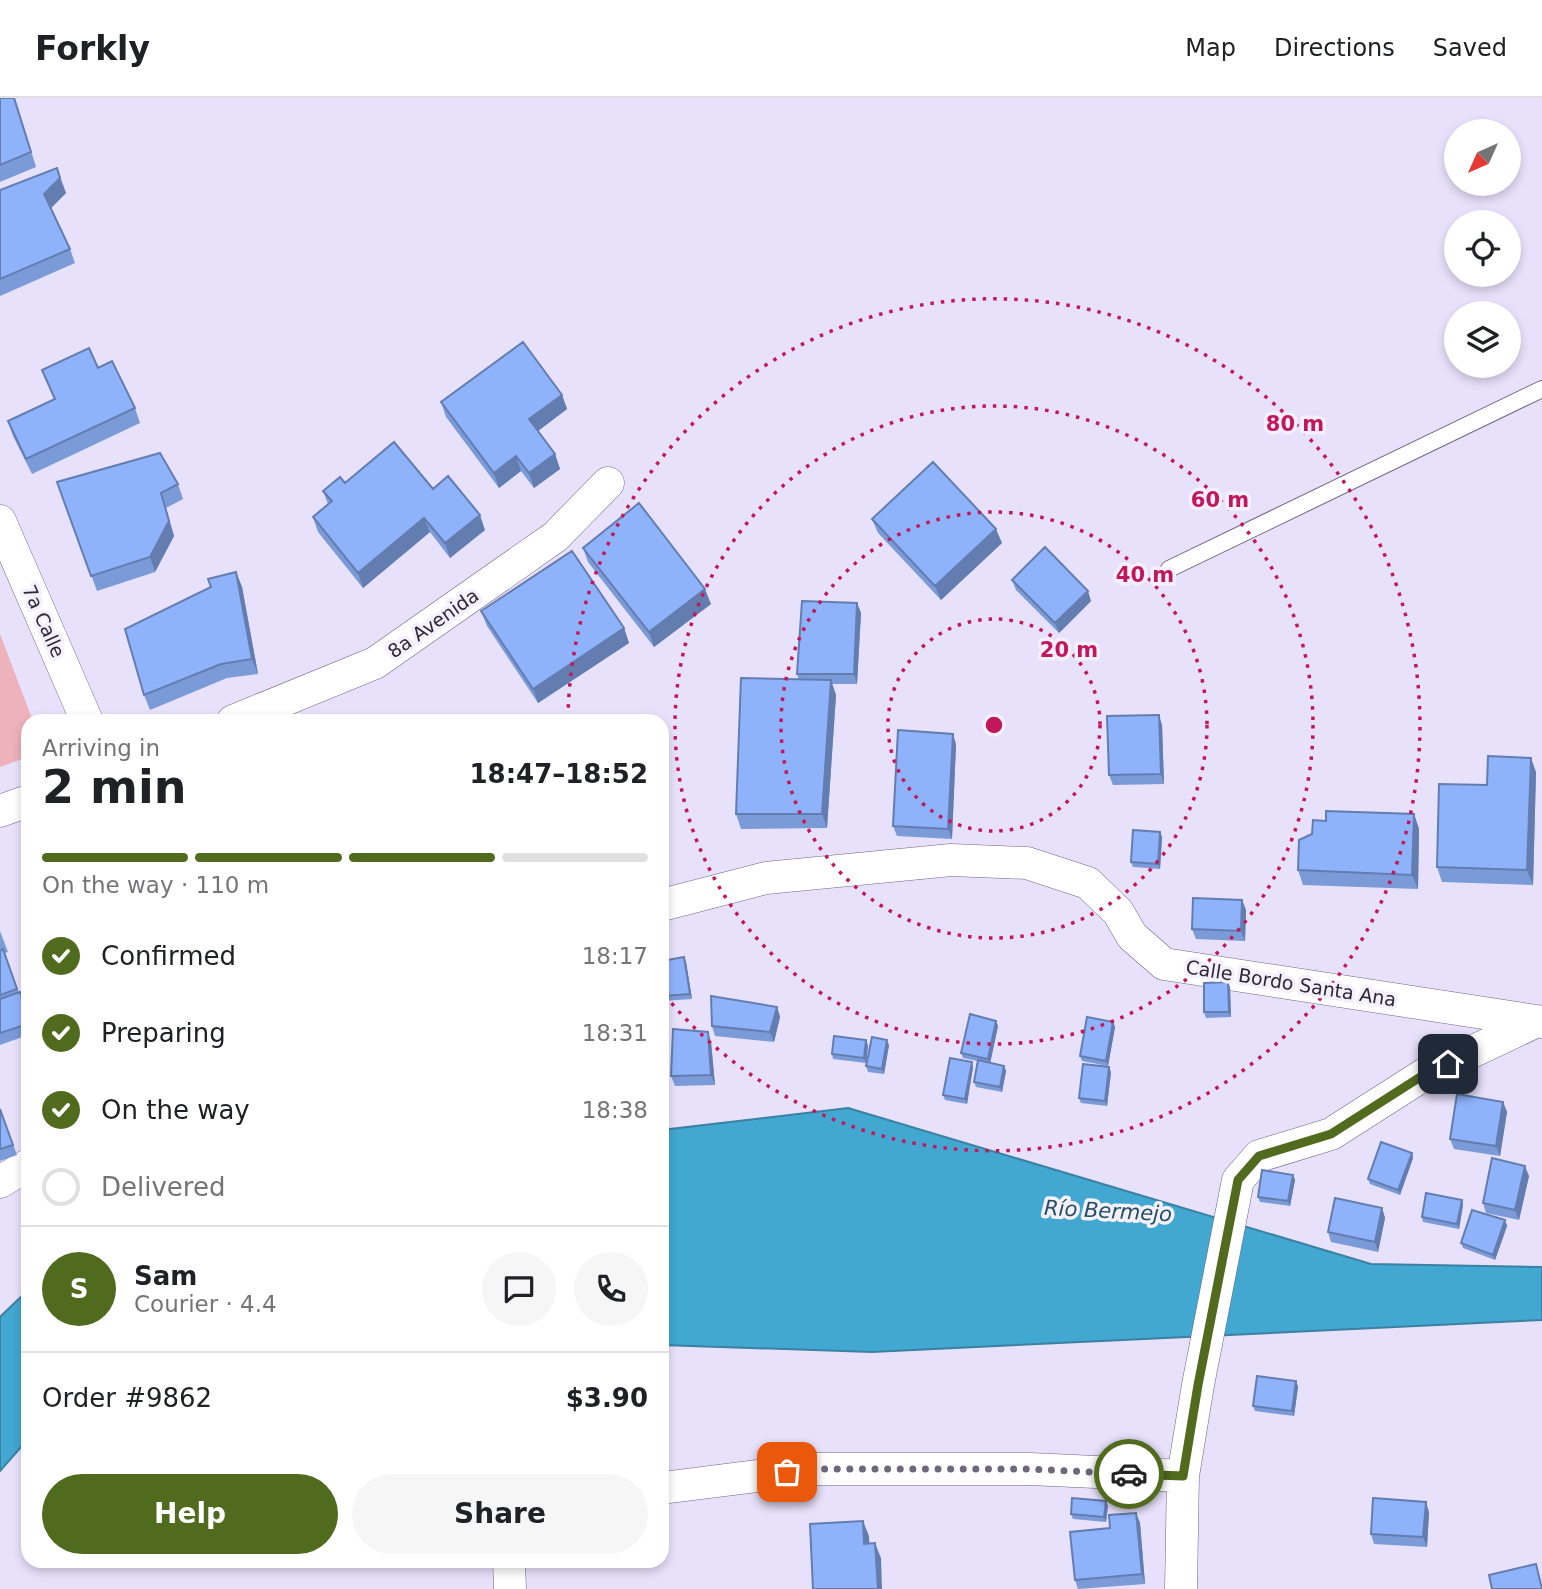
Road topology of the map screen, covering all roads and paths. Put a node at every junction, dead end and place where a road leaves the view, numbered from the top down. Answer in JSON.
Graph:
{"nodes":[{"id":1,"x":1542,"y":389,"type":"edge"},
{"id":2,"x":608,"y":483,"type":"dead end"},
{"id":3,"x":0,"y":521,"type":"edge"},
{"id":4,"x":1169,"y":569,"type":"dead end"},
{"id":5,"x":84,"y":714,"type":"edge"},
{"id":6,"x":250,"y":714,"type":"edge"},
{"id":7,"x":21,"y":804,"type":"edge"},
{"id":8,"x":0,"y":811,"type":"edge"},
{"id":9,"x":669,"y":903,"type":"edge"},
{"id":10,"x":1539,"y":1021,"type":"edge"},
{"id":11,"x":21,"y":1169,"type":"edge"},
{"id":12,"x":0,"y":1182,"type":"edge"},
{"id":13,"x":1183,"y":1476,"type":"junction"},
{"id":14,"x":669,"y":1487,"type":"edge"},
{"id":15,"x":509,"y":1568,"type":"edge"},
{"id":16,"x":510,"y":1589,"type":"edge"},
{"id":17,"x":1181,"y":1589,"type":"edge"}],
"edges":[{"from":1,"to":4,"type":"lane"},
{"from":2,"to":6,"type":"street","name":"8a Avenida"},
{"from":3,"to":5,"type":"street","name":"7a Calle"},
{"from":7,"to":8,"type":"street"},
{"from":9,"to":10,"type":"street","name":"Calle Bordo Santa Ana"},
{"from":10,"to":13,"type":"street"},
{"from":11,"to":12,"type":"street"},
{"from":13,"to":14,"type":"street"},
{"from":13,"to":17,"type":"street"},
{"from":15,"to":16,"type":"street"}]}
